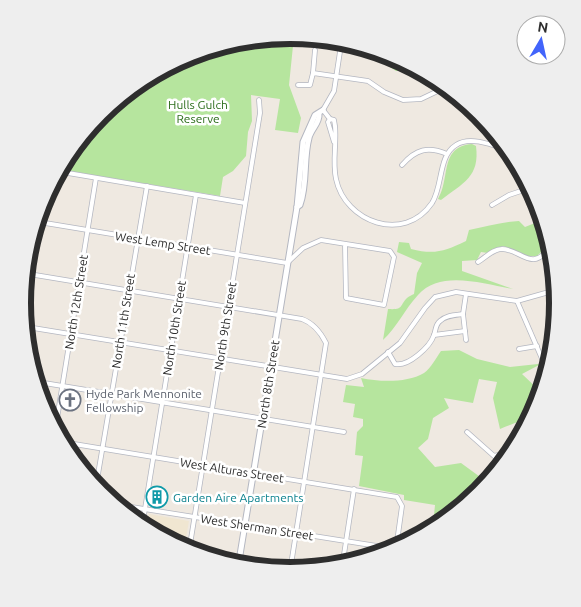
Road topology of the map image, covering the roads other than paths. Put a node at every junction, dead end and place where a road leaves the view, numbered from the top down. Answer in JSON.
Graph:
{"nodes":[{"id":1,"x":341,"y":49,"type":"edge"},
{"id":2,"x":315,"y":50,"type":"dead end"},
{"id":3,"x":313,"y":73,"type":"junction"},
{"id":4,"x":337,"y":77,"type":"junction"},
{"id":5,"x":298,"y":85,"type":"dead end"},
{"id":6,"x":438,"y":91,"type":"edge"},
{"id":7,"x":259,"y":100,"type":"dead end"},
{"id":8,"x":321,"y":112,"type":"junction"},
{"id":9,"x":497,"y":147,"type":"edge"},
{"id":10,"x":447,"y":154,"type":"junction"},
{"id":11,"x":402,"y":165,"type":"dead end"},
{"id":12,"x":67,"y":173,"type":"edge"},
{"id":13,"x":96,"y":178,"type":"junction"},
{"id":14,"x":147,"y":186,"type":"junction"},
{"id":15,"x":524,"y":190,"type":"edge"},
{"id":16,"x":196,"y":195,"type":"junction"},
{"id":17,"x":245,"y":203,"type":"junction"},
{"id":18,"x":492,"y":205,"type":"dead end"},
{"id":19,"x":44,"y":223,"type":"edge"},
{"id":20,"x":88,"y":230,"type":"junction"},
{"id":21,"x":137,"y":238,"type":"junction"},
{"id":22,"x":346,"y":244,"type":"junction"},
{"id":23,"x":187,"y":247,"type":"junction"},
{"id":24,"x":482,"y":252,"type":"dead end"},
{"id":25,"x":544,"y":254,"type":"edge"},
{"id":26,"x":237,"y":255,"type":"junction"},
{"id":27,"x":486,"y":257,"type":"junction"},
{"id":28,"x":478,"y":262,"type":"dead end"},
{"id":29,"x":288,"y":263,"type":"junction"},
{"id":30,"x":33,"y":275,"type":"edge"},
{"id":31,"x":79,"y":282,"type":"junction"},
{"id":32,"x":129,"y":290,"type":"junction"},
{"id":33,"x":549,"y":292,"type":"edge"},
{"id":34,"x":466,"y":294,"type":"junction"},
{"id":35,"x":179,"y":298,"type":"junction"},
{"id":36,"x":517,"y":302,"type":"junction"},
{"id":37,"x":228,"y":307,"type":"junction"},
{"id":38,"x":462,"y":314,"type":"junction"},
{"id":39,"x":279,"y":315,"type":"junction"},
{"id":40,"x":32,"y":328,"type":"edge"},
{"id":41,"x":465,"y":331,"type":"junction"},
{"id":42,"x":71,"y":334,"type":"junction"},
{"id":43,"x":434,"y":335,"type":"junction"},
{"id":44,"x":466,"y":340,"type":"dead end"},
{"id":45,"x":120,"y":342,"type":"junction"},
{"id":46,"x":537,"y":346,"type":"junction"},
{"id":47,"x":519,"y":350,"type":"dead end"},
{"id":48,"x":170,"y":351,"type":"junction"},
{"id":49,"x":388,"y":352,"type":"junction"},
{"id":50,"x":220,"y":359,"type":"junction"},
{"id":51,"x":542,"y":359,"type":"edge"},
{"id":52,"x":270,"y":367,"type":"junction"},
{"id":53,"x":321,"y":375,"type":"junction"},
{"id":54,"x":44,"y":383,"type":"edge"},
{"id":55,"x":62,"y":386,"type":"junction"},
{"id":56,"x":112,"y":394,"type":"junction"},
{"id":57,"x":162,"y":402,"type":"junction"},
{"id":58,"x":212,"y":411,"type":"junction"},
{"id":59,"x":57,"y":417,"type":"edge"},
{"id":60,"x":262,"y":419,"type":"junction"},
{"id":61,"x":313,"y":427,"type":"junction"},
{"id":62,"x":344,"y":432,"type":"dead end"},
{"id":63,"x":467,"y":432,"type":"dead end"},
{"id":64,"x":72,"y":444,"type":"edge"},
{"id":65,"x":103,"y":449,"type":"junction"},
{"id":66,"x":501,"y":454,"type":"edge"},
{"id":67,"x":153,"y":457,"type":"junction"},
{"id":68,"x":203,"y":465,"type":"junction"},
{"id":69,"x":253,"y":473,"type":"junction"},
{"id":70,"x":98,"y":476,"type":"edge"},
{"id":71,"x":304,"y":481,"type":"junction"},
{"id":72,"x":354,"y":489,"type":"junction"},
{"id":73,"x":130,"y":507,"type":"edge"},
{"id":74,"x":145,"y":509,"type":"junction"},
{"id":75,"x":144,"y":517,"type":"edge"},
{"id":76,"x":194,"y":517,"type":"junction"},
{"id":77,"x":245,"y":525,"type":"junction"},
{"id":78,"x":296,"y":533,"type":"junction"},
{"id":79,"x":397,"y":540,"type":"edge"},
{"id":80,"x":346,"y":541,"type":"junction"},
{"id":81,"x":190,"y":543,"type":"edge"},
{"id":82,"x":381,"y":547,"type":"edge"},
{"id":83,"x":240,"y":558,"type":"edge"},
{"id":84,"x":343,"y":558,"type":"edge"},
{"id":85,"x":291,"y":563,"type":"edge"}],
"edges":[{"from":1,"to":4,"type":"street","name":"North 8th Street"},
{"from":2,"to":3,"type":"street"},
{"from":3,"to":4,"type":"street"},
{"from":3,"to":5,"type":"street"},
{"from":4,"to":6,"type":"street"},
{"from":4,"to":8,"type":"street","name":"North 8th Street"},
{"from":7,"to":17,"type":"street","name":"North 9th Street"},
{"from":8,"to":10,"type":"street"},
{"from":8,"to":29,"type":"street","name":"North 8th Street"},
{"from":9,"to":10,"type":"street"},
{"from":10,"to":11,"type":"street"},
{"from":12,"to":13,"type":"street"},
{"from":13,"to":14,"type":"street"},
{"from":13,"to":20,"type":"street","name":"North 12th Street"},
{"from":14,"to":16,"type":"street"},
{"from":14,"to":21,"type":"street","name":"North 11th Street"},
{"from":15,"to":18,"type":"street"},
{"from":16,"to":17,"type":"street"},
{"from":16,"to":23,"type":"street","name":"North 10th Street"},
{"from":17,"to":26,"type":"street","name":"North 9th Street"},
{"from":19,"to":20,"type":"street","name":"West Lemp Street"},
{"from":20,"to":21,"type":"street","name":"West Lemp Street"},
{"from":20,"to":31,"type":"street","name":"North 12th Street"},
{"from":21,"to":23,"type":"street","name":"West Lemp Street"},
{"from":21,"to":32,"type":"street","name":"North 11th Street"},
{"from":22,"to":22,"type":"street"},
{"from":22,"to":29,"type":"street"},
{"from":23,"to":26,"type":"street","name":"West Lemp Street"},
{"from":23,"to":35,"type":"street","name":"North 10th Street"},
{"from":24,"to":27,"type":"street"},
{"from":25,"to":27,"type":"street"},
{"from":26,"to":29,"type":"street","name":"West Lemp Street"},
{"from":26,"to":37,"type":"street","name":"North 9th Street"},
{"from":27,"to":28,"type":"street"},
{"from":29,"to":39,"type":"street","name":"North 8th Street"},
{"from":30,"to":31,"type":"street"},
{"from":31,"to":32,"type":"street"},
{"from":31,"to":42,"type":"street","name":"North 12th Street"},
{"from":32,"to":35,"type":"street"},
{"from":32,"to":45,"type":"street","name":"North 11th Street"},
{"from":33,"to":36,"type":"street"},
{"from":34,"to":36,"type":"street"},
{"from":34,"to":38,"type":"street"},
{"from":34,"to":49,"type":"street"},
{"from":35,"to":37,"type":"street"},
{"from":35,"to":48,"type":"street","name":"North 10th Street"},
{"from":36,"to":46,"type":"street"},
{"from":37,"to":39,"type":"street"},
{"from":37,"to":50,"type":"street","name":"North 9th Street"},
{"from":38,"to":41,"type":"street"},
{"from":38,"to":43,"type":"street"},
{"from":39,"to":52,"type":"street","name":"North 8th Street"},
{"from":39,"to":53,"type":"street"},
{"from":40,"to":42,"type":"street"},
{"from":41,"to":43,"type":"street"},
{"from":41,"to":44,"type":"street"},
{"from":42,"to":45,"type":"street"},
{"from":42,"to":55,"type":"street","name":"North 12th Street"},
{"from":43,"to":49,"type":"street"},
{"from":45,"to":48,"type":"street"},
{"from":45,"to":56,"type":"street","name":"North 11th Street"},
{"from":46,"to":47,"type":"street"},
{"from":46,"to":51,"type":"street"},
{"from":48,"to":50,"type":"street"},
{"from":48,"to":57,"type":"street","name":"North 10th Street"},
{"from":49,"to":53,"type":"street"},
{"from":50,"to":52,"type":"street"},
{"from":50,"to":58,"type":"street","name":"North 9th Street"},
{"from":52,"to":53,"type":"street"},
{"from":52,"to":60,"type":"street","name":"North 8th Street"},
{"from":53,"to":61,"type":"street"},
{"from":54,"to":55,"type":"street"},
{"from":55,"to":56,"type":"street"},
{"from":55,"to":59,"type":"street","name":"North 12th Street"},
{"from":56,"to":57,"type":"street"},
{"from":56,"to":65,"type":"street","name":"North 11th Street"},
{"from":57,"to":58,"type":"street"},
{"from":57,"to":67,"type":"street","name":"North 10th Street"},
{"from":58,"to":60,"type":"street"},
{"from":58,"to":68,"type":"street","name":"North 9th Street"},
{"from":60,"to":61,"type":"street"},
{"from":60,"to":69,"type":"street","name":"North 8th Street"},
{"from":61,"to":62,"type":"street"},
{"from":61,"to":71,"type":"street"},
{"from":63,"to":66,"type":"street"},
{"from":64,"to":65,"type":"street","name":"West Alturas Street"},
{"from":65,"to":67,"type":"street","name":"West Alturas Street"},
{"from":65,"to":70,"type":"street","name":"North 11th Street"},
{"from":67,"to":68,"type":"street","name":"West Alturas Street"},
{"from":67,"to":74,"type":"street","name":"North 10th Street"},
{"from":68,"to":69,"type":"street","name":"West Alturas Street"},
{"from":68,"to":76,"type":"street","name":"North 9th Street"},
{"from":69,"to":71,"type":"street","name":"West Alturas Street"},
{"from":69,"to":77,"type":"street","name":"North 8th Street"},
{"from":71,"to":72,"type":"street","name":"West Alturas Street"},
{"from":71,"to":78,"type":"street"},
{"from":72,"to":79,"type":"street","name":"West Alturas Street"},
{"from":72,"to":80,"type":"street"},
{"from":73,"to":74,"type":"street","name":"West Sherman Street"},
{"from":74,"to":75,"type":"street","name":"North 10th Street"},
{"from":74,"to":76,"type":"street","name":"West Sherman Street"},
{"from":76,"to":77,"type":"street","name":"West Sherman Street"},
{"from":76,"to":81,"type":"street","name":"North 9th Street"},
{"from":77,"to":78,"type":"street","name":"West Sherman Street"},
{"from":77,"to":83,"type":"street","name":"North 8th Street"},
{"from":78,"to":80,"type":"street","name":"West Sherman Street"},
{"from":78,"to":85,"type":"street"},
{"from":80,"to":82,"type":"street","name":"West Sherman Street"},
{"from":80,"to":84,"type":"street"}]}
